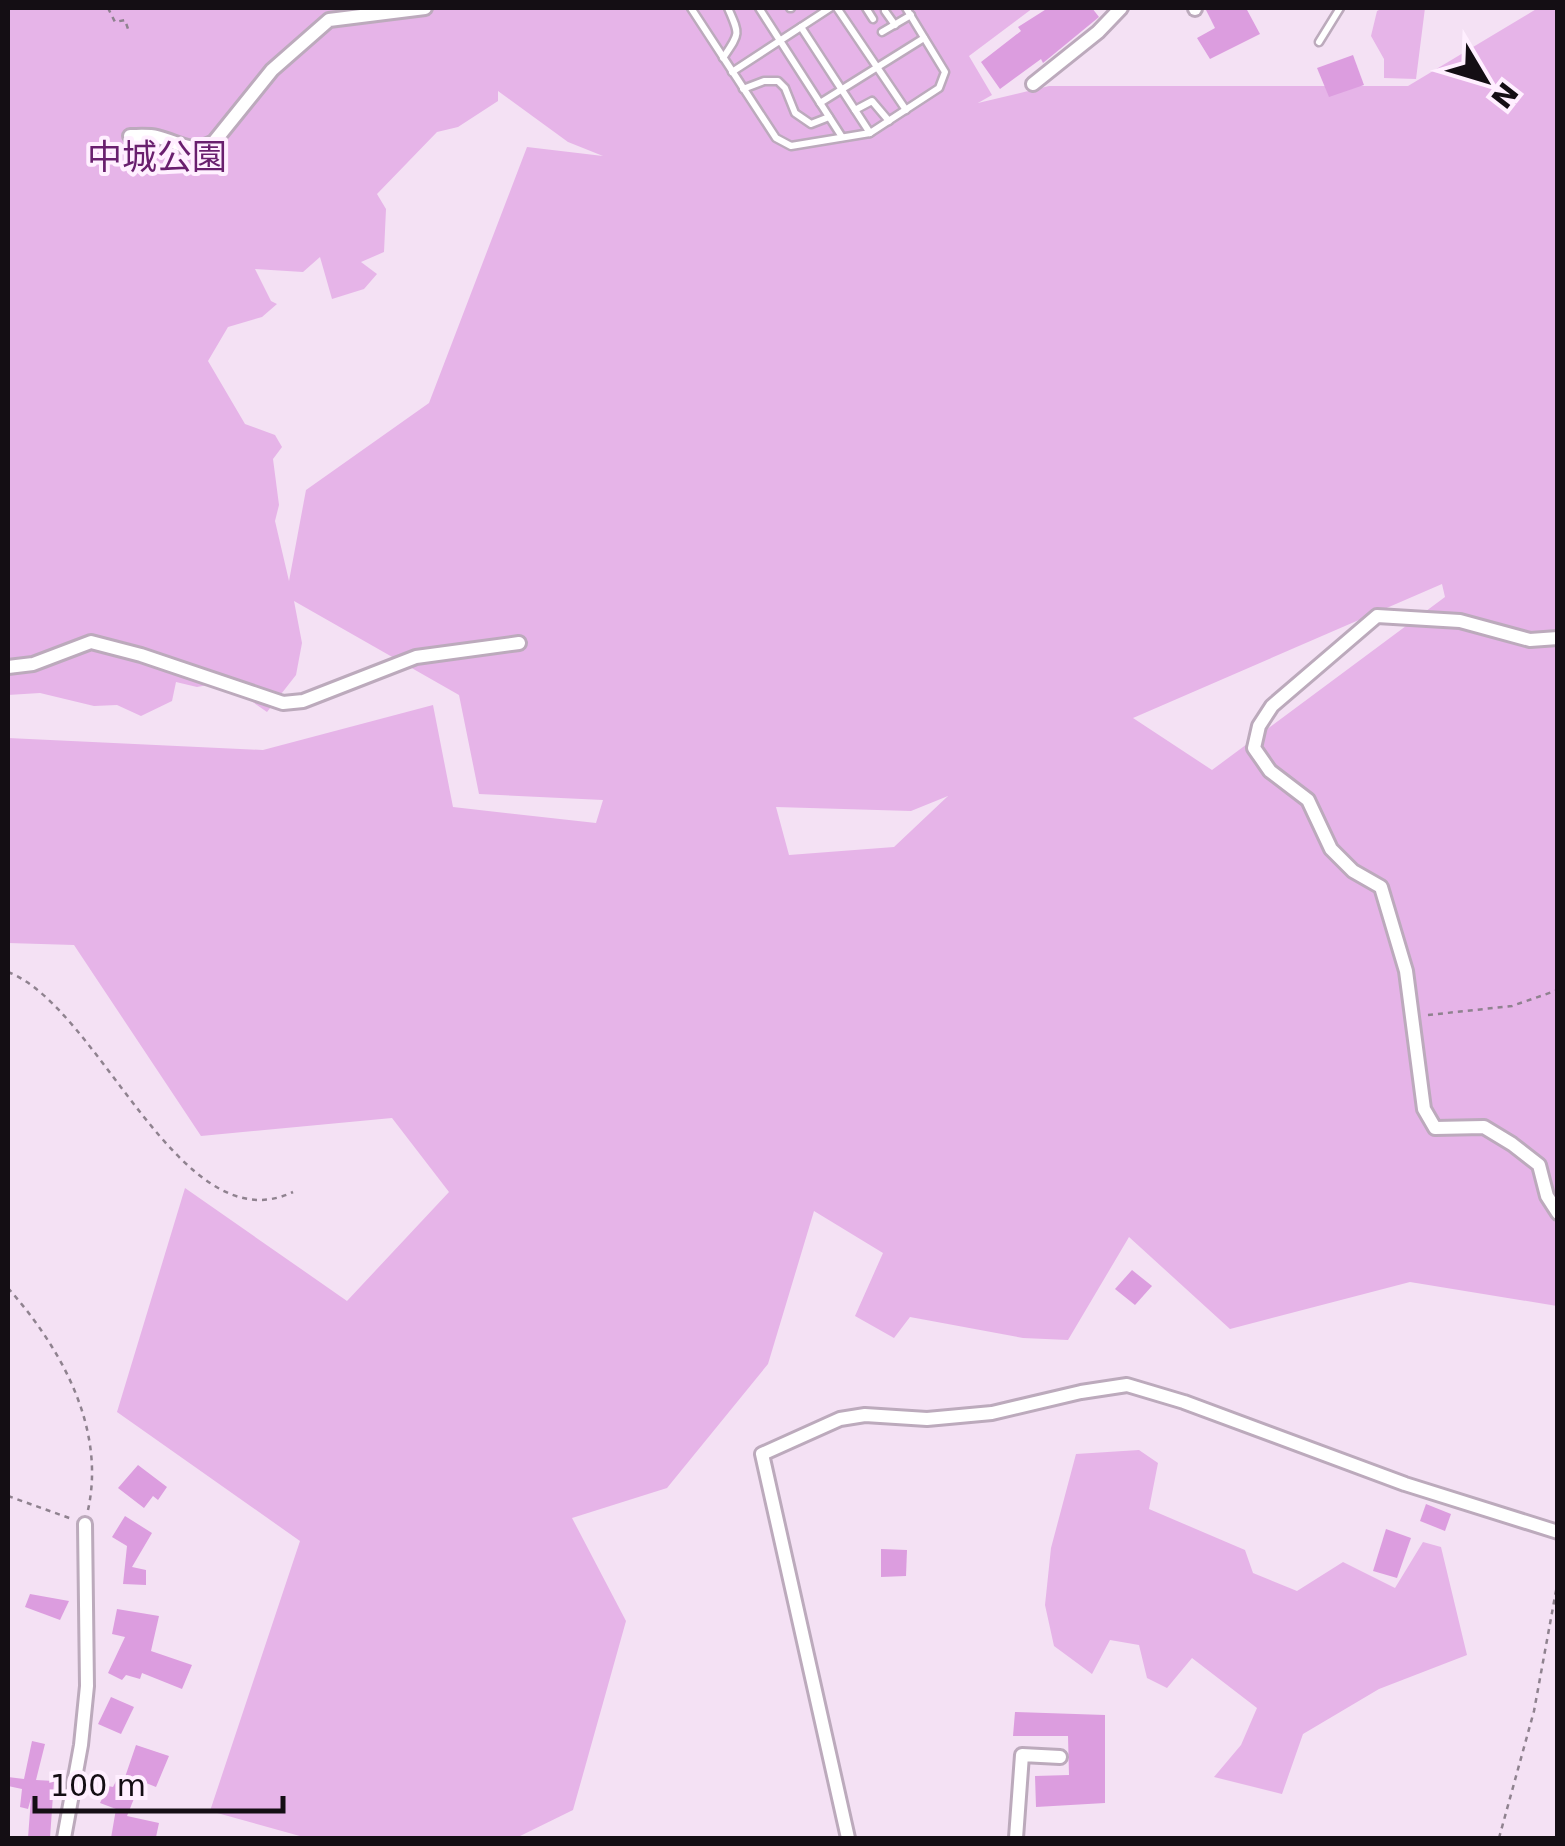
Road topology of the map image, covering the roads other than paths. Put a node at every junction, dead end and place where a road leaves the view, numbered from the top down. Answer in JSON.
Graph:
{"nodes":[{"id":1,"x":426,"y":8,"type":"edge"},
{"id":2,"x":691,"y":8,"type":"edge"},
{"id":3,"x":728,"y":8,"type":"edge"},
{"id":4,"x":758,"y":8,"type":"edge"},
{"id":5,"x":834,"y":8,"type":"edge"},
{"id":6,"x":866,"y":8,"type":"edge"},
{"id":7,"x":1120,"y":8,"type":"edge"},
{"id":8,"x":1340,"y":8,"type":"edge"},
{"id":9,"x":886,"y":11,"type":"dead end"},
{"id":10,"x":908,"y":11,"type":"edge"},
{"id":11,"x":872,"y":19,"type":"dead end"},
{"id":12,"x":894,"y":25,"type":"junction"},
{"id":13,"x":801,"y":27,"type":"junction"},
{"id":14,"x":882,"y":32,"type":"dead end"},
{"id":15,"x":924,"y":38,"type":"junction"},
{"id":16,"x":780,"y":40,"type":"junction"},
{"id":17,"x":1318,"y":42,"type":"dead end"},
{"id":18,"x":722,"y":58,"type":"junction"},
{"id":19,"x":878,"y":68,"type":"junction"},
{"id":20,"x":732,"y":72,"type":"junction"},
{"id":21,"x":1032,"y":84,"type":"dead end"},
{"id":22,"x":743,"y":88,"type":"junction"},
{"id":23,"x":841,"y":88,"type":"junction"},
{"id":24,"x":820,"y":102,"type":"junction"},
{"id":25,"x":855,"y":110,"type":"junction"},
{"id":26,"x":906,"y":110,"type":"junction"},
{"id":27,"x":830,"y":117,"type":"junction"},
{"id":28,"x":889,"y":121,"type":"junction"},
{"id":29,"x":870,"y":133,"type":"junction"},
{"id":30,"x":130,"y":136,"type":"dead end"},
{"id":31,"x":842,"y":137,"type":"junction"},
{"id":32,"x":1558,"y":638,"type":"edge"},
{"id":33,"x":519,"y":644,"type":"dead end"},
{"id":34,"x":8,"y":667,"type":"edge"},
{"id":35,"x":1558,"y":1213,"type":"edge"},
{"id":36,"x":85,"y":1524,"type":"road end"},
{"id":37,"x":1558,"y":1532,"type":"edge"},
{"id":38,"x":1060,"y":1757,"type":"dead end"},
{"id":39,"x":64,"y":1838,"type":"edge"},
{"id":40,"x":848,"y":1838,"type":"edge"},
{"id":41,"x":1016,"y":1838,"type":"edge"}],
"edges":[{"from":1,"to":30,"type":"street"},
{"from":2,"to":18,"type":"lane"},
{"from":3,"to":18,"type":"lane"},
{"from":4,"to":16,"type":"lane"},
{"from":5,"to":13,"type":"lane"},
{"from":5,"to":19,"type":"lane"},
{"from":6,"to":11,"type":"lane"},
{"from":7,"to":21,"type":"street"},
{"from":8,"to":17,"type":"lane"},
{"from":9,"to":12,"type":"lane"},
{"from":10,"to":12,"type":"lane"},
{"from":10,"to":15,"type":"lane"},
{"from":12,"to":14,"type":"lane"},
{"from":13,"to":16,"type":"lane"},
{"from":13,"to":23,"type":"lane"},
{"from":15,"to":19,"type":"lane"},
{"from":15,"to":26,"type":"lane"},
{"from":16,"to":20,"type":"lane"},
{"from":16,"to":24,"type":"lane"},
{"from":18,"to":20,"type":"lane"},
{"from":19,"to":23,"type":"lane"},
{"from":19,"to":26,"type":"lane"},
{"from":20,"to":22,"type":"lane"},
{"from":22,"to":27,"type":"lane"},
{"from":22,"to":31,"type":"lane"},
{"from":23,"to":24,"type":"lane"},
{"from":23,"to":25,"type":"lane"},
{"from":24,"to":27,"type":"lane"},
{"from":25,"to":28,"type":"lane"},
{"from":25,"to":29,"type":"lane"},
{"from":26,"to":28,"type":"lane"},
{"from":27,"to":31,"type":"lane"},
{"from":28,"to":29,"type":"lane"},
{"from":29,"to":31,"type":"lane"},
{"from":32,"to":35,"type":"street"},
{"from":33,"to":34,"type":"street"},
{"from":36,"to":39,"type":"street"},
{"from":37,"to":40,"type":"street"},
{"from":38,"to":41,"type":"street"}]}
